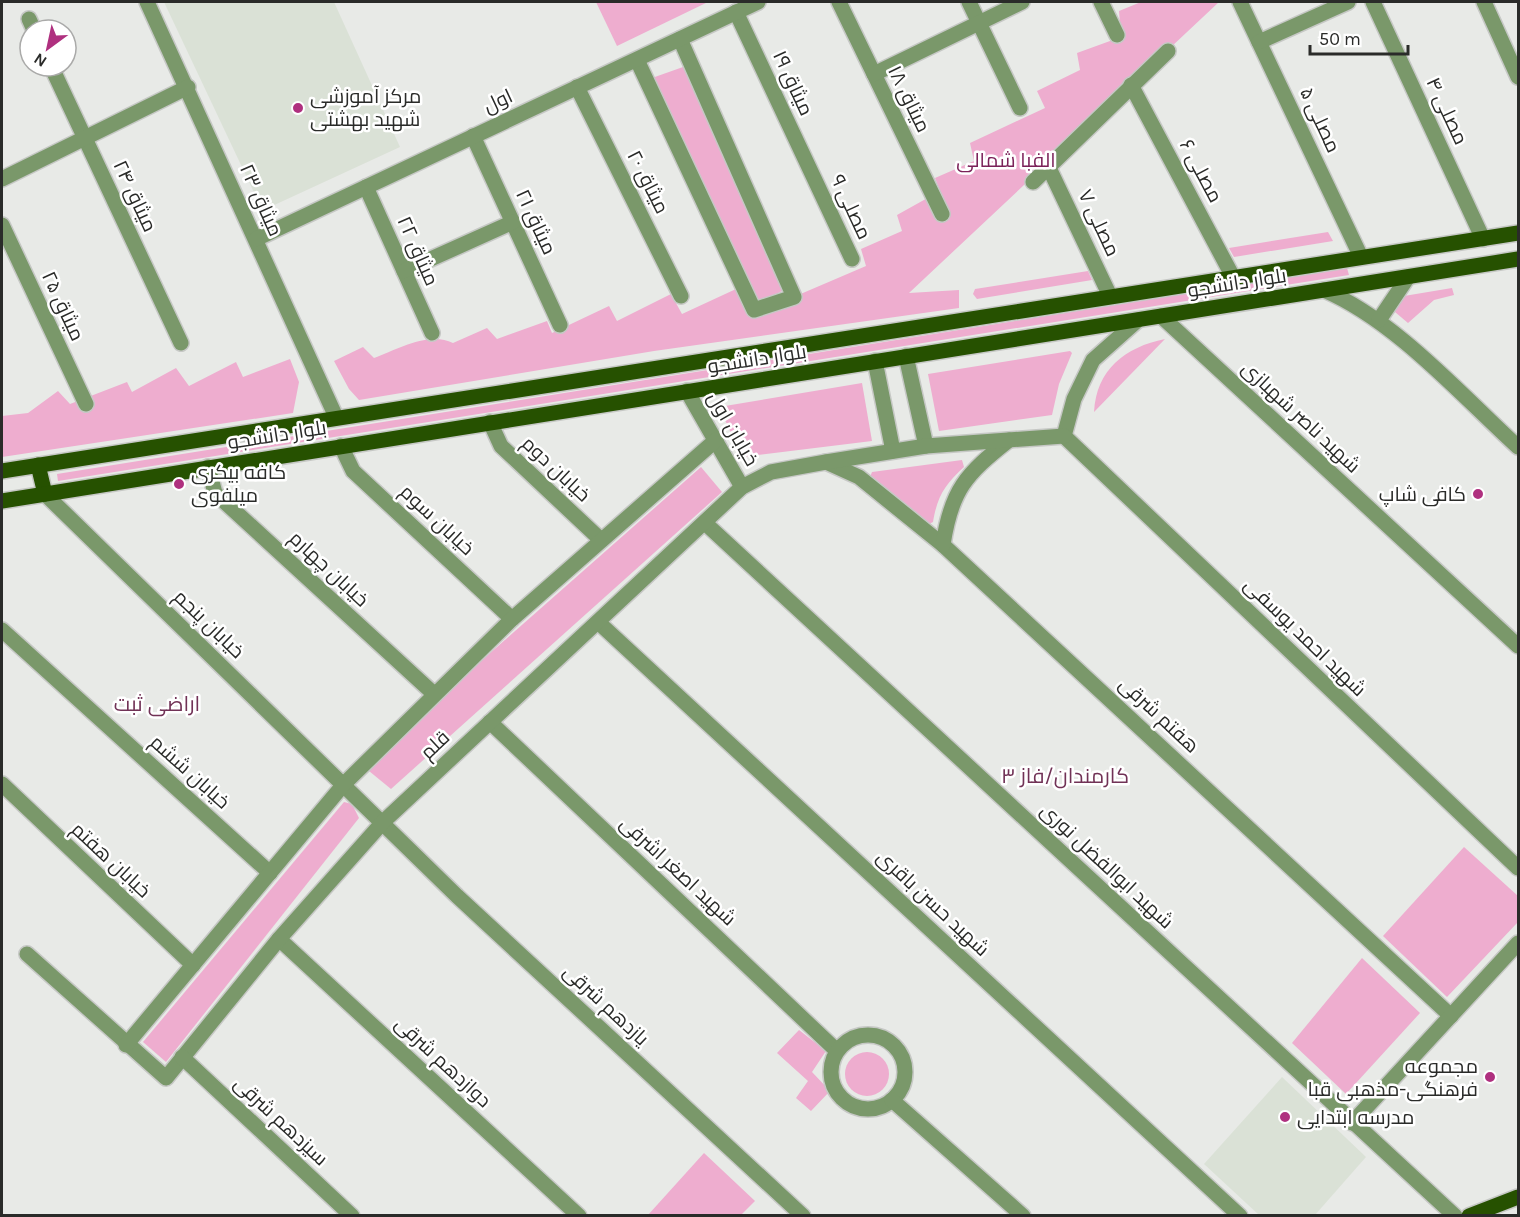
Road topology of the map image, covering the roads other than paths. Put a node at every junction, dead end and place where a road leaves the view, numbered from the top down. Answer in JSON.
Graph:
{"nodes":[{"id":1,"x":147,"y":2,"type":"edge"},
{"id":2,"x":758,"y":2,"type":"edge"},
{"id":3,"x":839,"y":2,"type":"edge"},
{"id":4,"x":969,"y":2,"type":"edge"},
{"id":5,"x":1022,"y":2,"type":"edge"},
{"id":6,"x":1101,"y":2,"type":"edge"},
{"id":7,"x":1240,"y":2,"type":"edge"},
{"id":8,"x":1348,"y":2,"type":"edge"},
{"id":9,"x":1372,"y":2,"type":"edge"},
{"id":10,"x":1484,"y":2,"type":"edge"},
{"id":11,"x":736,"y":12,"type":"junction"},
{"id":12,"x":979,"y":22,"type":"junction"},
{"id":13,"x":1117,"y":36,"type":"dead end"},
{"id":14,"x":680,"y":39,"type":"junction"},
{"id":15,"x":1259,"y":42,"type":"junction"},
{"id":16,"x":1168,"y":51,"type":"dead end"},
{"id":17,"x":638,"y":60,"type":"junction"},
{"id":18,"x":874,"y":74,"type":"junction"},
{"id":19,"x":1518,"y":77,"type":"edge"},
{"id":20,"x":57,"y":78,"type":"edge"},
{"id":21,"x":1131,"y":85,"type":"junction"},
{"id":22,"x":188,"y":87,"type":"junction"},
{"id":23,"x":577,"y":87,"type":"junction"},
{"id":24,"x":1020,"y":108,"type":"dead end"},
{"id":25,"x":473,"y":136,"type":"junction"},
{"id":26,"x":85,"y":138,"type":"junction"},
{"id":27,"x":1049,"y":168,"type":"junction"},
{"id":28,"x":812,"y":172,"type":"joint"},
{"id":29,"x":2,"y":179,"type":"edge"},
{"id":30,"x":1033,"y":182,"type":"dead end"},
{"id":31,"x":366,"y":187,"type":"junction"},
{"id":32,"x":942,"y":214,"type":"dead end"},
{"id":33,"x":513,"y":222,"type":"junction"},
{"id":34,"x":2,"y":225,"type":"edge"},
{"id":35,"x":1518,"y":233,"type":"edge"},
{"id":36,"x":256,"y":239,"type":"junction"},
{"id":37,"x":1483,"y":239,"type":"junction"},
{"id":38,"x":1361,"y":257,"type":"junction"},
{"id":39,"x":852,"y":259,"type":"dead end"},
{"id":40,"x":1518,"y":259,"type":"edge"},
{"id":41,"x":404,"y":270,"type":"junction"},
{"id":42,"x":1233,"y":277,"type":"junction"},
{"id":43,"x":1408,"y":277,"type":"junction"},
{"id":44,"x":1370,"y":282,"type":"junction"},
{"id":45,"x":1324,"y":290,"type":"junction"},
{"id":46,"x":681,"y":296,"type":"dead end"},
{"id":47,"x":1110,"y":296,"type":"junction"},
{"id":48,"x":1161,"y":316,"type":"junction"},
{"id":49,"x":1138,"y":320,"type":"junction"},
{"id":50,"x":1379,"y":320,"type":"junction"},
{"id":51,"x":560,"y":325,"type":"dead end"},
{"id":52,"x":432,"y":333,"type":"dead end"},
{"id":53,"x":181,"y":343,"type":"dead end"},
{"id":54,"x":906,"y":356,"type":"junction"},
{"id":55,"x":875,"y":361,"type":"junction"},
{"id":56,"x":687,"y":391,"type":"junction"},
{"id":57,"x":86,"y":404,"type":"dead end"},
{"id":58,"x":336,"y":417,"type":"junction"},
{"id":59,"x":490,"y":422,"type":"junction"},
{"id":60,"x":1064,"y":436,"type":"junction"},
{"id":61,"x":1010,"y":440,"type":"junction"},
{"id":62,"x":716,"y":441,"type":"junction"},
{"id":63,"x":341,"y":446,"type":"junction"},
{"id":64,"x":926,"y":446,"type":"junction"},
{"id":65,"x":1518,"y":447,"type":"edge"},
{"id":66,"x":893,"y":451,"type":"junction"},
{"id":67,"x":826,"y":462,"type":"junction"},
{"id":68,"x":38,"y":465,"type":"junction"},
{"id":69,"x":208,"y":467,"type":"junction"},
{"id":70,"x":2,"y":471,"type":"edge"},
{"id":71,"x":742,"y":487,"type":"junction"},
{"id":72,"x":45,"y":494,"type":"junction"},
{"id":73,"x":2,"y":501,"type":"edge"},
{"id":74,"x":705,"y":523,"type":"junction"},
{"id":75,"x":601,"y":540,"type":"junction"},
{"id":76,"x":944,"y":545,"type":"junction"},
{"id":77,"x":512,"y":619,"type":"junction"},
{"id":78,"x":598,"y":622,"type":"junction"},
{"id":79,"x":2,"y":630,"type":"edge"},
{"id":80,"x":1518,"y":646,"type":"edge"},
{"id":81,"x":434,"y":694,"type":"junction"},
{"id":82,"x":490,"y":722,"type":"junction"},
{"id":83,"x":2,"y":784,"type":"edge"},
{"id":84,"x":344,"y":784,"type":"junction"},
{"id":85,"x":383,"y":822,"type":"junction"},
{"id":86,"x":1518,"y":868,"type":"edge"},
{"id":87,"x":270,"y":873,"type":"junction"},
{"id":88,"x":279,"y":939,"type":"junction"},
{"id":89,"x":1518,"y":943,"type":"edge"},
{"id":90,"x":27,"y":954,"type":"dead end"},
{"id":91,"x":193,"y":965,"type":"junction"},
{"id":92,"x":1451,"y":1016,"type":"junction"},
{"id":93,"x":126,"y":1045,"type":"junction"},
{"id":94,"x":837,"y":1051,"type":"junction"},
{"id":95,"x":182,"y":1057,"type":"junction"},
{"id":96,"x":892,"y":1100,"type":"junction"},
{"id":97,"x":1352,"y":1123,"type":"junction"},
{"id":98,"x":1518,"y":1197,"type":"edge"},
{"id":99,"x":352,"y":1215,"type":"edge"},
{"id":100,"x":579,"y":1215,"type":"edge"},
{"id":101,"x":803,"y":1215,"type":"edge"},
{"id":102,"x":1023,"y":1215,"type":"edge"},
{"id":103,"x":1240,"y":1215,"type":"edge"},
{"id":104,"x":1455,"y":1215,"type":"edge"},
{"id":105,"x":1469,"y":1215,"type":"edge"}],
"edges":[{"from":1,"to":22,"type":"street","name":"میثاق ۲۳"},
{"from":2,"to":11,"type":"street","name":"اول"},
{"from":3,"to":18,"type":"street","name":"میثاق ۱۸"},
{"from":4,"to":12,"type":"street"},
{"from":5,"to":12,"type":"street"},
{"from":6,"to":13,"type":"street"},
{"from":7,"to":15,"type":"street","name":"مصلی ۵"},
{"from":8,"to":15,"type":"street"},
{"from":9,"to":37,"type":"street","name":"مصلی ۴"},
{"from":10,"to":19,"type":"street"},
{"from":11,"to":14,"type":"street","name":"اول"},
{"from":11,"to":28,"type":"street","name":"میثاق ۱۹"},
{"from":12,"to":18,"type":"street"},
{"from":12,"to":24,"type":"street"},
{"from":14,"to":17,"type":"street","name":"اول"},
{"from":14,"to":17,"type":"street"},
{"from":15,"to":38,"type":"street","name":"مصلی ۵"},
{"from":16,"to":21,"type":"street"},
{"from":17,"to":23,"type":"street","name":"اول"},
{"from":18,"to":32,"type":"street","name":"میثاق ۱۸"},
{"from":20,"to":26,"type":"street","name":"میثاق ۲۴"},
{"from":21,"to":27,"type":"street"},
{"from":21,"to":42,"type":"street","name":"مصلی ۶"},
{"from":22,"to":26,"type":"street"},
{"from":22,"to":36,"type":"street","name":"میثاق ۲۳"},
{"from":23,"to":25,"type":"street","name":"اول"},
{"from":23,"to":46,"type":"street","name":"میثاق ۲۰"},
{"from":25,"to":31,"type":"street","name":"اول"},
{"from":25,"to":33,"type":"street","name":"میثاق ۲۱"},
{"from":26,"to":29,"type":"street"},
{"from":26,"to":53,"type":"street","name":"میثاق ۲۴"},
{"from":27,"to":30,"type":"street"},
{"from":27,"to":47,"type":"street","name":"مصلی ۷"},
{"from":28,"to":39,"type":"street","name":"مصلی ۹"},
{"from":31,"to":36,"type":"street","name":"اول"},
{"from":31,"to":41,"type":"street","name":"میثاق ۲۲"},
{"from":33,"to":41,"type":"street"},
{"from":33,"to":51,"type":"street","name":"میثاق ۲۱"},
{"from":34,"to":57,"type":"street","name":"میثاق ۲۵"},
{"from":35,"to":37,"type":"main road","name":"بلوار دانشجو"},
{"from":36,"to":58,"type":"street","name":"میثاق ۲۳"},
{"from":37,"to":38,"type":"main road","name":"بلوار دانشجو"},
{"from":38,"to":42,"type":"main road","name":"بلوار دانشجو"},
{"from":38,"to":44,"type":"main road"},
{"from":40,"to":43,"type":"main road","name":"بلوار دانشجو"},
{"from":41,"to":52,"type":"street","name":"میثاق ۲۲"},
{"from":42,"to":47,"type":"main road","name":"بلوار دانشجو"},
{"from":43,"to":44,"type":"main road","name":"بلوار دانشجو"},
{"from":43,"to":50,"type":"street"},
{"from":44,"to":45,"type":"main road","name":"بلوار دانشجو"},
{"from":45,"to":48,"type":"main road","name":"بلوار دانشجو"},
{"from":45,"to":50,"type":"street"},
{"from":47,"to":58,"type":"main road","name":"بلوار دانشجو"},
{"from":48,"to":49,"type":"main road","name":"بلوار دانشجو"},
{"from":48,"to":80,"type":"street","name":"شهید ناصر شهبازی"},
{"from":49,"to":54,"type":"main road","name":"بلوار دانشجو"},
{"from":49,"to":60,"type":"street"},
{"from":50,"to":65,"type":"street"},
{"from":54,"to":55,"type":"main road","name":"بلوار دانشجو"},
{"from":54,"to":64,"type":"street"},
{"from":55,"to":56,"type":"main road","name":"بلوار دانشجو"},
{"from":55,"to":66,"type":"street"},
{"from":56,"to":59,"type":"main road","name":"بلوار دانشجو"},
{"from":56,"to":62,"type":"street","name":"خیابان اول"},
{"from":58,"to":68,"type":"main road","name":"بلوار دانشجو"},
{"from":59,"to":63,"type":"main road","name":"بلوار دانشجو"},
{"from":59,"to":75,"type":"street","name":"خیابان دوم"},
{"from":60,"to":61,"type":"street","name":"قلم"},
{"from":60,"to":86,"type":"street","name":"شهید احمد یوسفی"},
{"from":61,"to":64,"type":"street","name":"قلم"},
{"from":61,"to":76,"type":"street"},
{"from":62,"to":71,"type":"street","name":"خیابان اول"},
{"from":62,"to":75,"type":"street"},
{"from":63,"to":69,"type":"main road","name":"بلوار دانشجو"},
{"from":63,"to":77,"type":"street","name":"خیابان سوم"},
{"from":64,"to":66,"type":"street","name":"قلم"},
{"from":66,"to":67,"type":"street","name":"قلم"},
{"from":67,"to":71,"type":"street","name":"قلم"},
{"from":67,"to":76,"type":"street","name":"هفتم شرقی"},
{"from":68,"to":70,"type":"main road","name":"بلوار دانشجو"},
{"from":68,"to":72,"type":"main road"},
{"from":69,"to":72,"type":"main road","name":"بلوار دانشجو"},
{"from":69,"to":81,"type":"street","name":"خیابان چهارم"},
{"from":71,"to":74,"type":"street","name":"قلم"},
{"from":72,"to":73,"type":"main road","name":"بلوار دانشجو"},
{"from":72,"to":84,"type":"street","name":"خیابان پنجم"},
{"from":74,"to":78,"type":"street","name":"قلم"},
{"from":74,"to":97,"type":"street","name":"شهید ابوالفضل نوری"},
{"from":75,"to":77,"type":"street"},
{"from":76,"to":92,"type":"street","name":"هفتم شرقی"},
{"from":77,"to":81,"type":"street"},
{"from":78,"to":82,"type":"street","name":"قلم"},
{"from":78,"to":103,"type":"street","name":"شهید حسن باقری"},
{"from":79,"to":87,"type":"street","name":"خیابان ششم"},
{"from":81,"to":84,"type":"street"},
{"from":82,"to":85,"type":"street","name":"قلم"},
{"from":82,"to":94,"type":"street","name":"شهید اصغر اشرفی"},
{"from":83,"to":91,"type":"street","name":"خیابان هفتم"},
{"from":84,"to":85,"type":"street","name":"خیابان پنجم"},
{"from":84,"to":87,"type":"street"},
{"from":85,"to":88,"type":"street","name":"قلم"},
{"from":85,"to":101,"type":"street","name":"یازدهم شرقی"},
{"from":87,"to":91,"type":"street"},
{"from":88,"to":95,"type":"street","name":"قلم"},
{"from":88,"to":100,"type":"street","name":"دوازدهم شرقی"},
{"from":89,"to":92,"type":"street"},
{"from":90,"to":93,"type":"street"},
{"from":91,"to":93,"type":"street"},
{"from":92,"to":97,"type":"street"},
{"from":93,"to":95,"type":"street","name":"قلم"},
{"from":94,"to":96,"type":"street"},
{"from":94,"to":96,"type":"street"},
{"from":95,"to":99,"type":"street","name":"سیزدهم شرقی"},
{"from":96,"to":102,"type":"street"},
{"from":97,"to":104,"type":"street","name":"شهید ابوالفضل نوری"},
{"from":98,"to":105,"type":"main road"}]}
